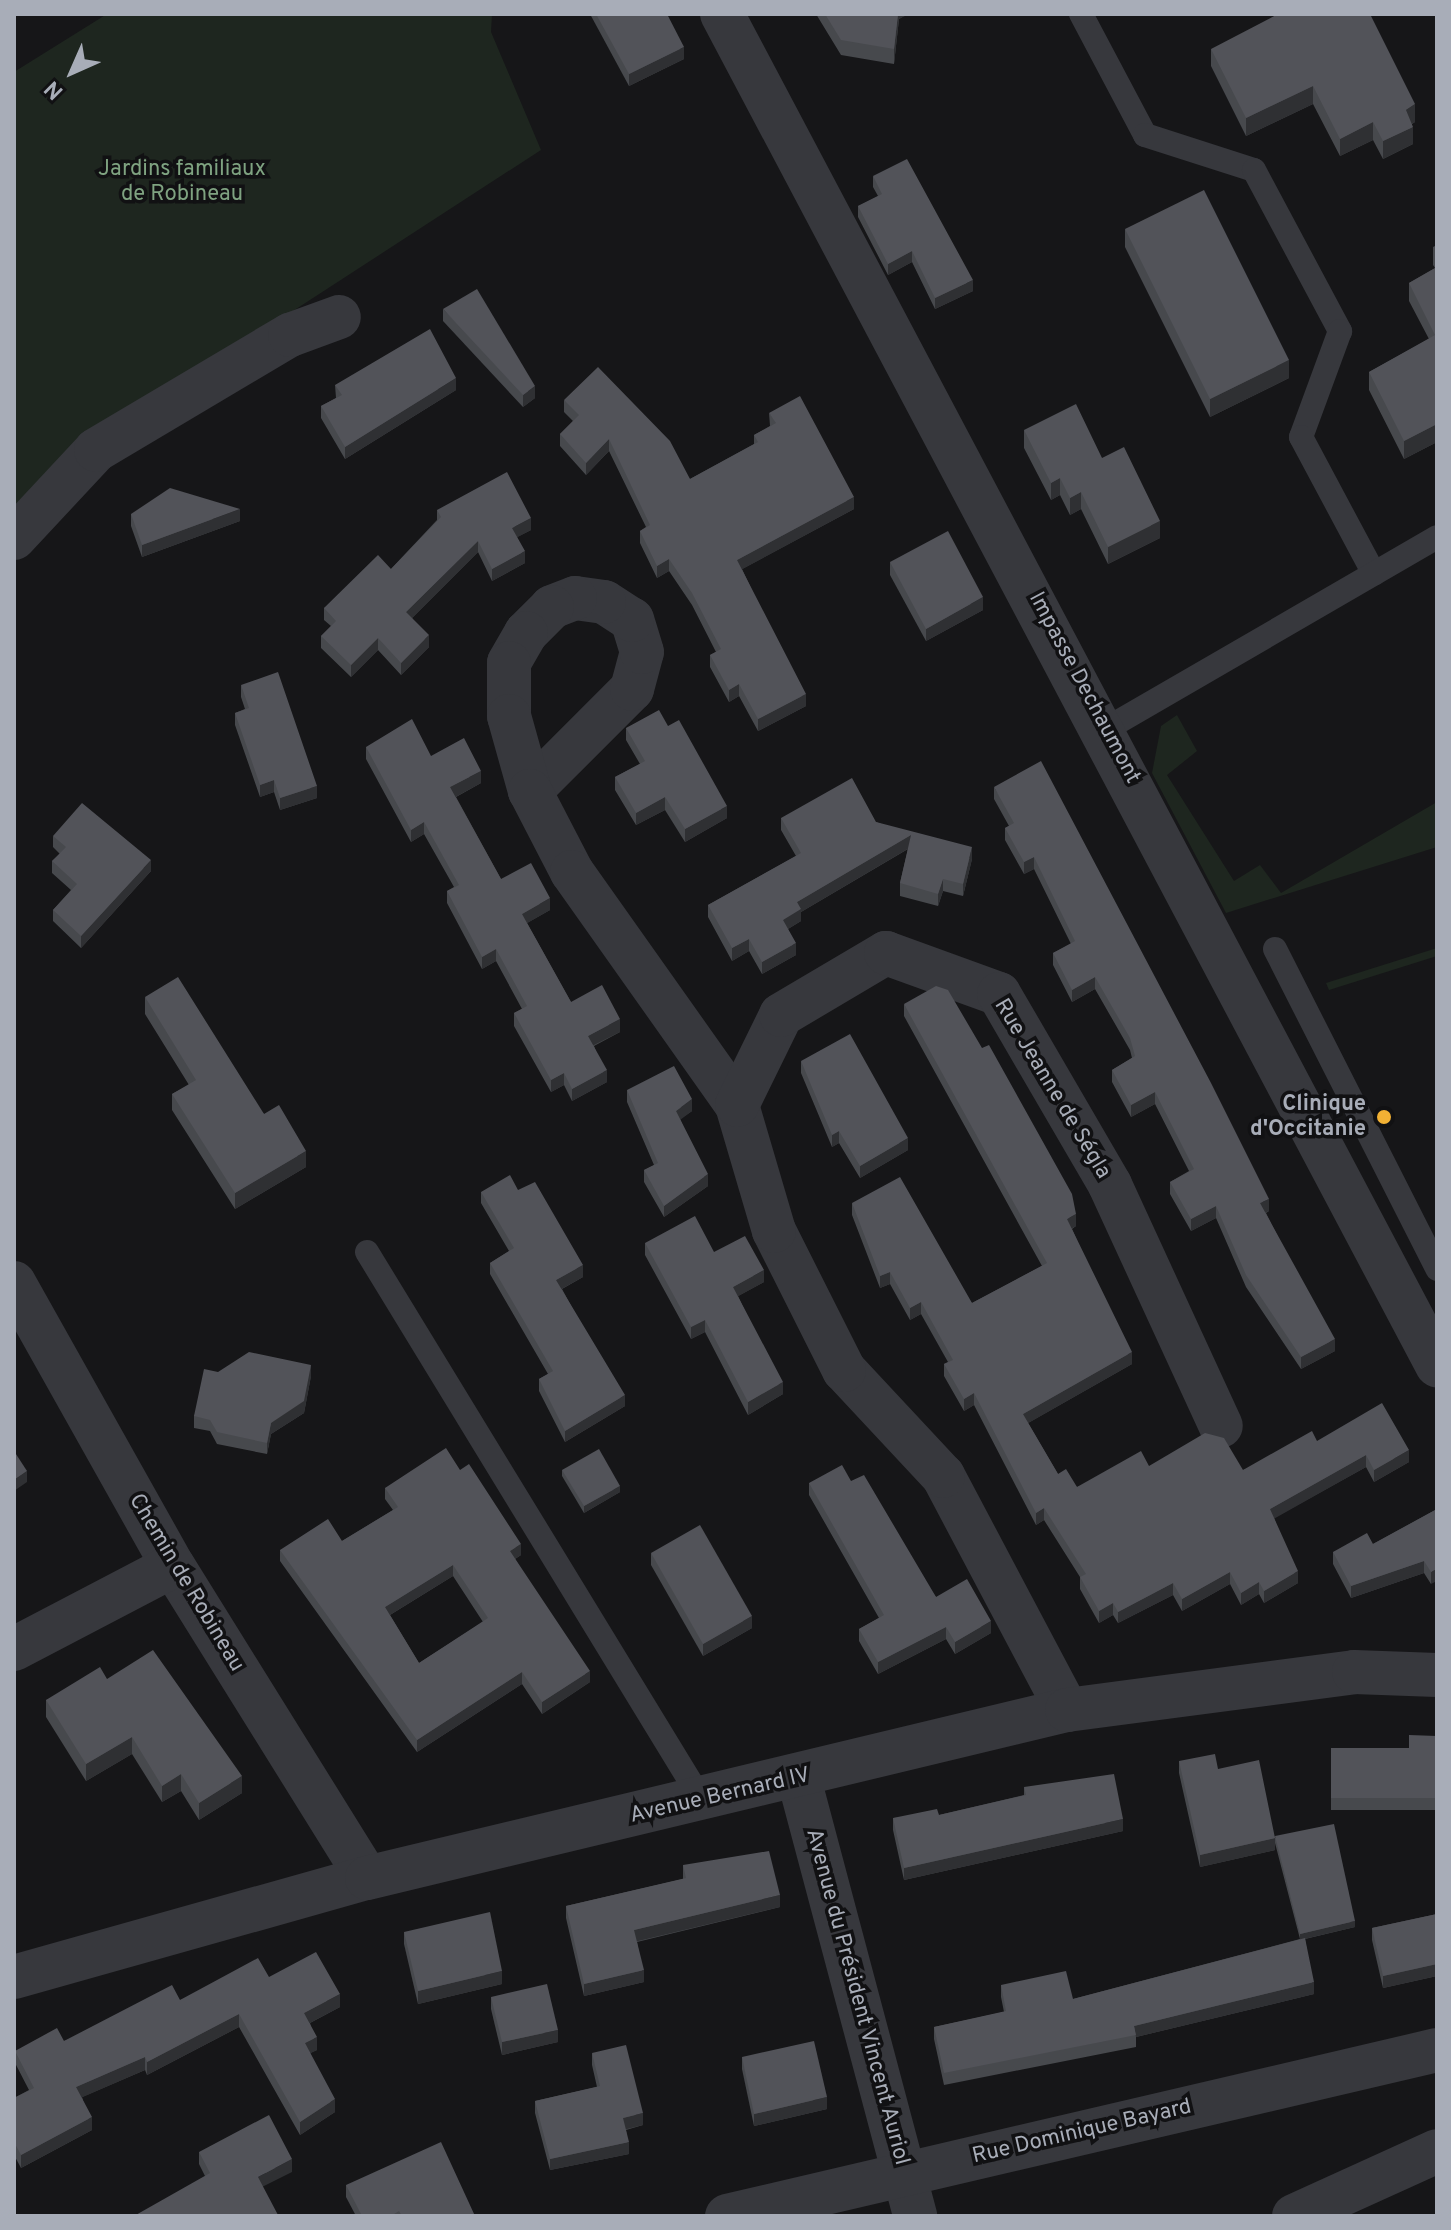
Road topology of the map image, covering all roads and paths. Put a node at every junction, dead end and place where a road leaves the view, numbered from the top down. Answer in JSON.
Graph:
{"nodes":[{"id":1,"x":722,"y":14,"type":"edge"},
{"id":2,"x":1081,"y":14,"type":"edge"},
{"id":3,"x":339,"y":317,"type":"dead end"},
{"id":4,"x":1437,"y":537,"type":"edge"},
{"id":5,"x":14,"y":538,"type":"edge"},
{"id":6,"x":1374,"y":574,"type":"junction"},
{"id":7,"x":1106,"y":729,"type":"junction"},
{"id":8,"x":530,"y":791,"type":"dead end"},
{"id":9,"x":1275,"y":949,"type":"dead end"},
{"id":10,"x":737,"y":1105,"type":"junction"},
{"id":11,"x":367,"y":1252,"type":"dead end"},
{"id":12,"x":1437,"y":1269,"type":"edge"},
{"id":13,"x":14,"y":1283,"type":"edge"},
{"id":14,"x":1437,"y":1365,"type":"edge"},
{"id":15,"x":1221,"y":1426,"type":"dead end"},
{"id":16,"x":173,"y":1566,"type":"junction"},
{"id":17,"x":14,"y":1649,"type":"edge"},
{"id":18,"x":1437,"y":1675,"type":"edge"},
{"id":19,"x":1067,"y":1710,"type":"junction"},
{"id":20,"x":799,"y":1779,"type":"junction"},
{"id":21,"x":701,"y":1799,"type":"junction"},
{"id":22,"x":367,"y":1878,"type":"junction"},
{"id":23,"x":14,"y":1977,"type":"edge"},
{"id":24,"x":1437,"y":2050,"type":"edge"},
{"id":25,"x":1437,"y":2151,"type":"edge"},
{"id":26,"x":904,"y":2173,"type":"junction"},
{"id":27,"x":727,"y":2216,"type":"edge"},
{"id":28,"x":915,"y":2216,"type":"edge"},
{"id":29,"x":1294,"y":2216,"type":"edge"}],
"edges":[{"from":1,"to":7,"type":"street","name":"Impasse Dechaumont"},
{"from":2,"to":6,"type":"lane"},
{"from":3,"to":5,"type":"street"},
{"from":4,"to":6,"type":"lane"},
{"from":6,"to":7,"type":"lane"},
{"from":7,"to":14,"type":"street","name":"Impasse Dechaumont"},
{"from":8,"to":10,"type":"street"},
{"from":9,"to":12,"type":"lane"},
{"from":10,"to":15,"type":"street","name":"Rue Jeanne de Ségla"},
{"from":10,"to":19,"type":"street"},
{"from":11,"to":21,"type":"lane"},
{"from":13,"to":16,"type":"street","name":"Chemin de Robineau"},
{"from":16,"to":17,"type":"street"},
{"from":16,"to":22,"type":"street","name":"Chemin de Robineau"},
{"from":18,"to":19,"type":"street","name":"Avenue Bernard IV"},
{"from":19,"to":20,"type":"street","name":"Avenue Bernard IV"},
{"from":20,"to":21,"type":"street","name":"Avenue Bernard IV"},
{"from":20,"to":26,"type":"street","name":"Avenue du Président Vincent Auriol"},
{"from":21,"to":22,"type":"street","name":"Avenue Bernard IV"},
{"from":22,"to":23,"type":"street","name":"Avenue Bernard IV"},
{"from":24,"to":26,"type":"street","name":"Rue Dominique Bayard"},
{"from":25,"to":29,"type":"street"},
{"from":26,"to":27,"type":"street","name":"Rue Dominique Bayard"},
{"from":26,"to":28,"type":"street","name":"Avenue du Président Vincent Auriol"}]}
